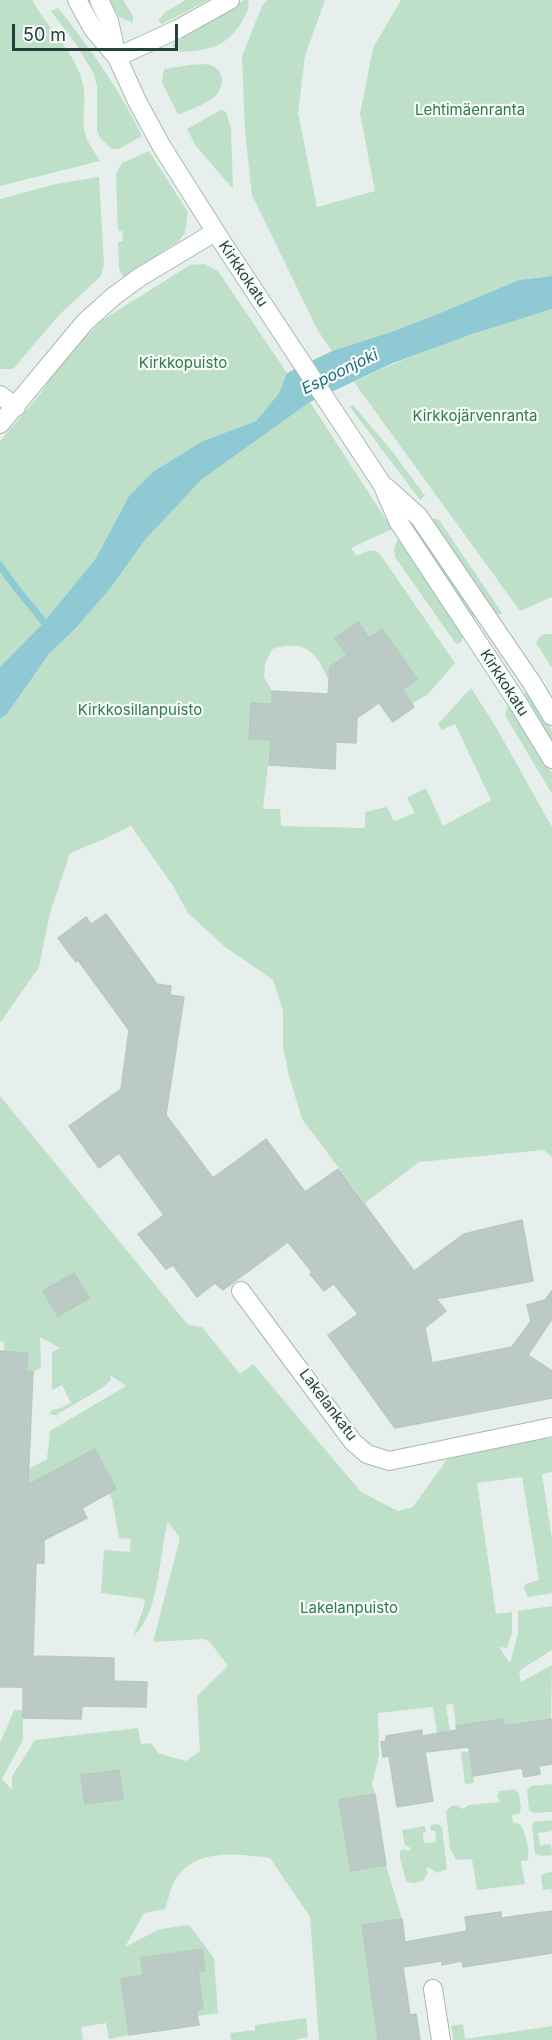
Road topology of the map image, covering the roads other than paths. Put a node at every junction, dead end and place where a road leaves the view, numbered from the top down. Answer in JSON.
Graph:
{"nodes":[{"id":1,"x":77,"y":0,"type":"edge"},
{"id":2,"x":99,"y":0,"type":"edge"},
{"id":3,"x":230,"y":0,"type":"edge"},
{"id":4,"x":117,"y":57,"type":"junction"},
{"id":5,"x":215,"y":232,"type":"junction"},
{"id":6,"x":0,"y":395,"type":"edge"},
{"id":7,"x":16,"y":407,"type":"junction"},
{"id":8,"x":0,"y":424,"type":"edge"},
{"id":9,"x":382,"y":484,"type":"junction"},
{"id":10,"x":552,"y":716,"type":"edge"},
{"id":11,"x":552,"y":759,"type":"edge"},
{"id":12,"x":241,"y":1291,"type":"dead end"},
{"id":13,"x":552,"y":1427,"type":"edge"},
{"id":14,"x":433,"y":1989,"type":"dead end"},
{"id":15,"x":441,"y":2040,"type":"edge"}],
"edges":[{"from":1,"to":4,"type":"main road","name":"Kirkkokatu"},
{"from":2,"to":4,"type":"main road","name":"Kirkkokatu"},
{"from":3,"to":4,"type":"main road"},
{"from":4,"to":5,"type":"main road","name":"Kirkkokatu"},
{"from":5,"to":7,"type":"main road"},
{"from":5,"to":9,"type":"main road","name":"Kirkkokatu"},
{"from":6,"to":7,"type":"main road"},
{"from":7,"to":8,"type":"main road"},
{"from":9,"to":10,"type":"main road","name":"Kirkkokatu"},
{"from":9,"to":11,"type":"main road","name":"Kirkkokatu"},
{"from":12,"to":13,"type":"main road","name":"Lakelankatu"},
{"from":14,"to":15,"type":"main road"}]}
